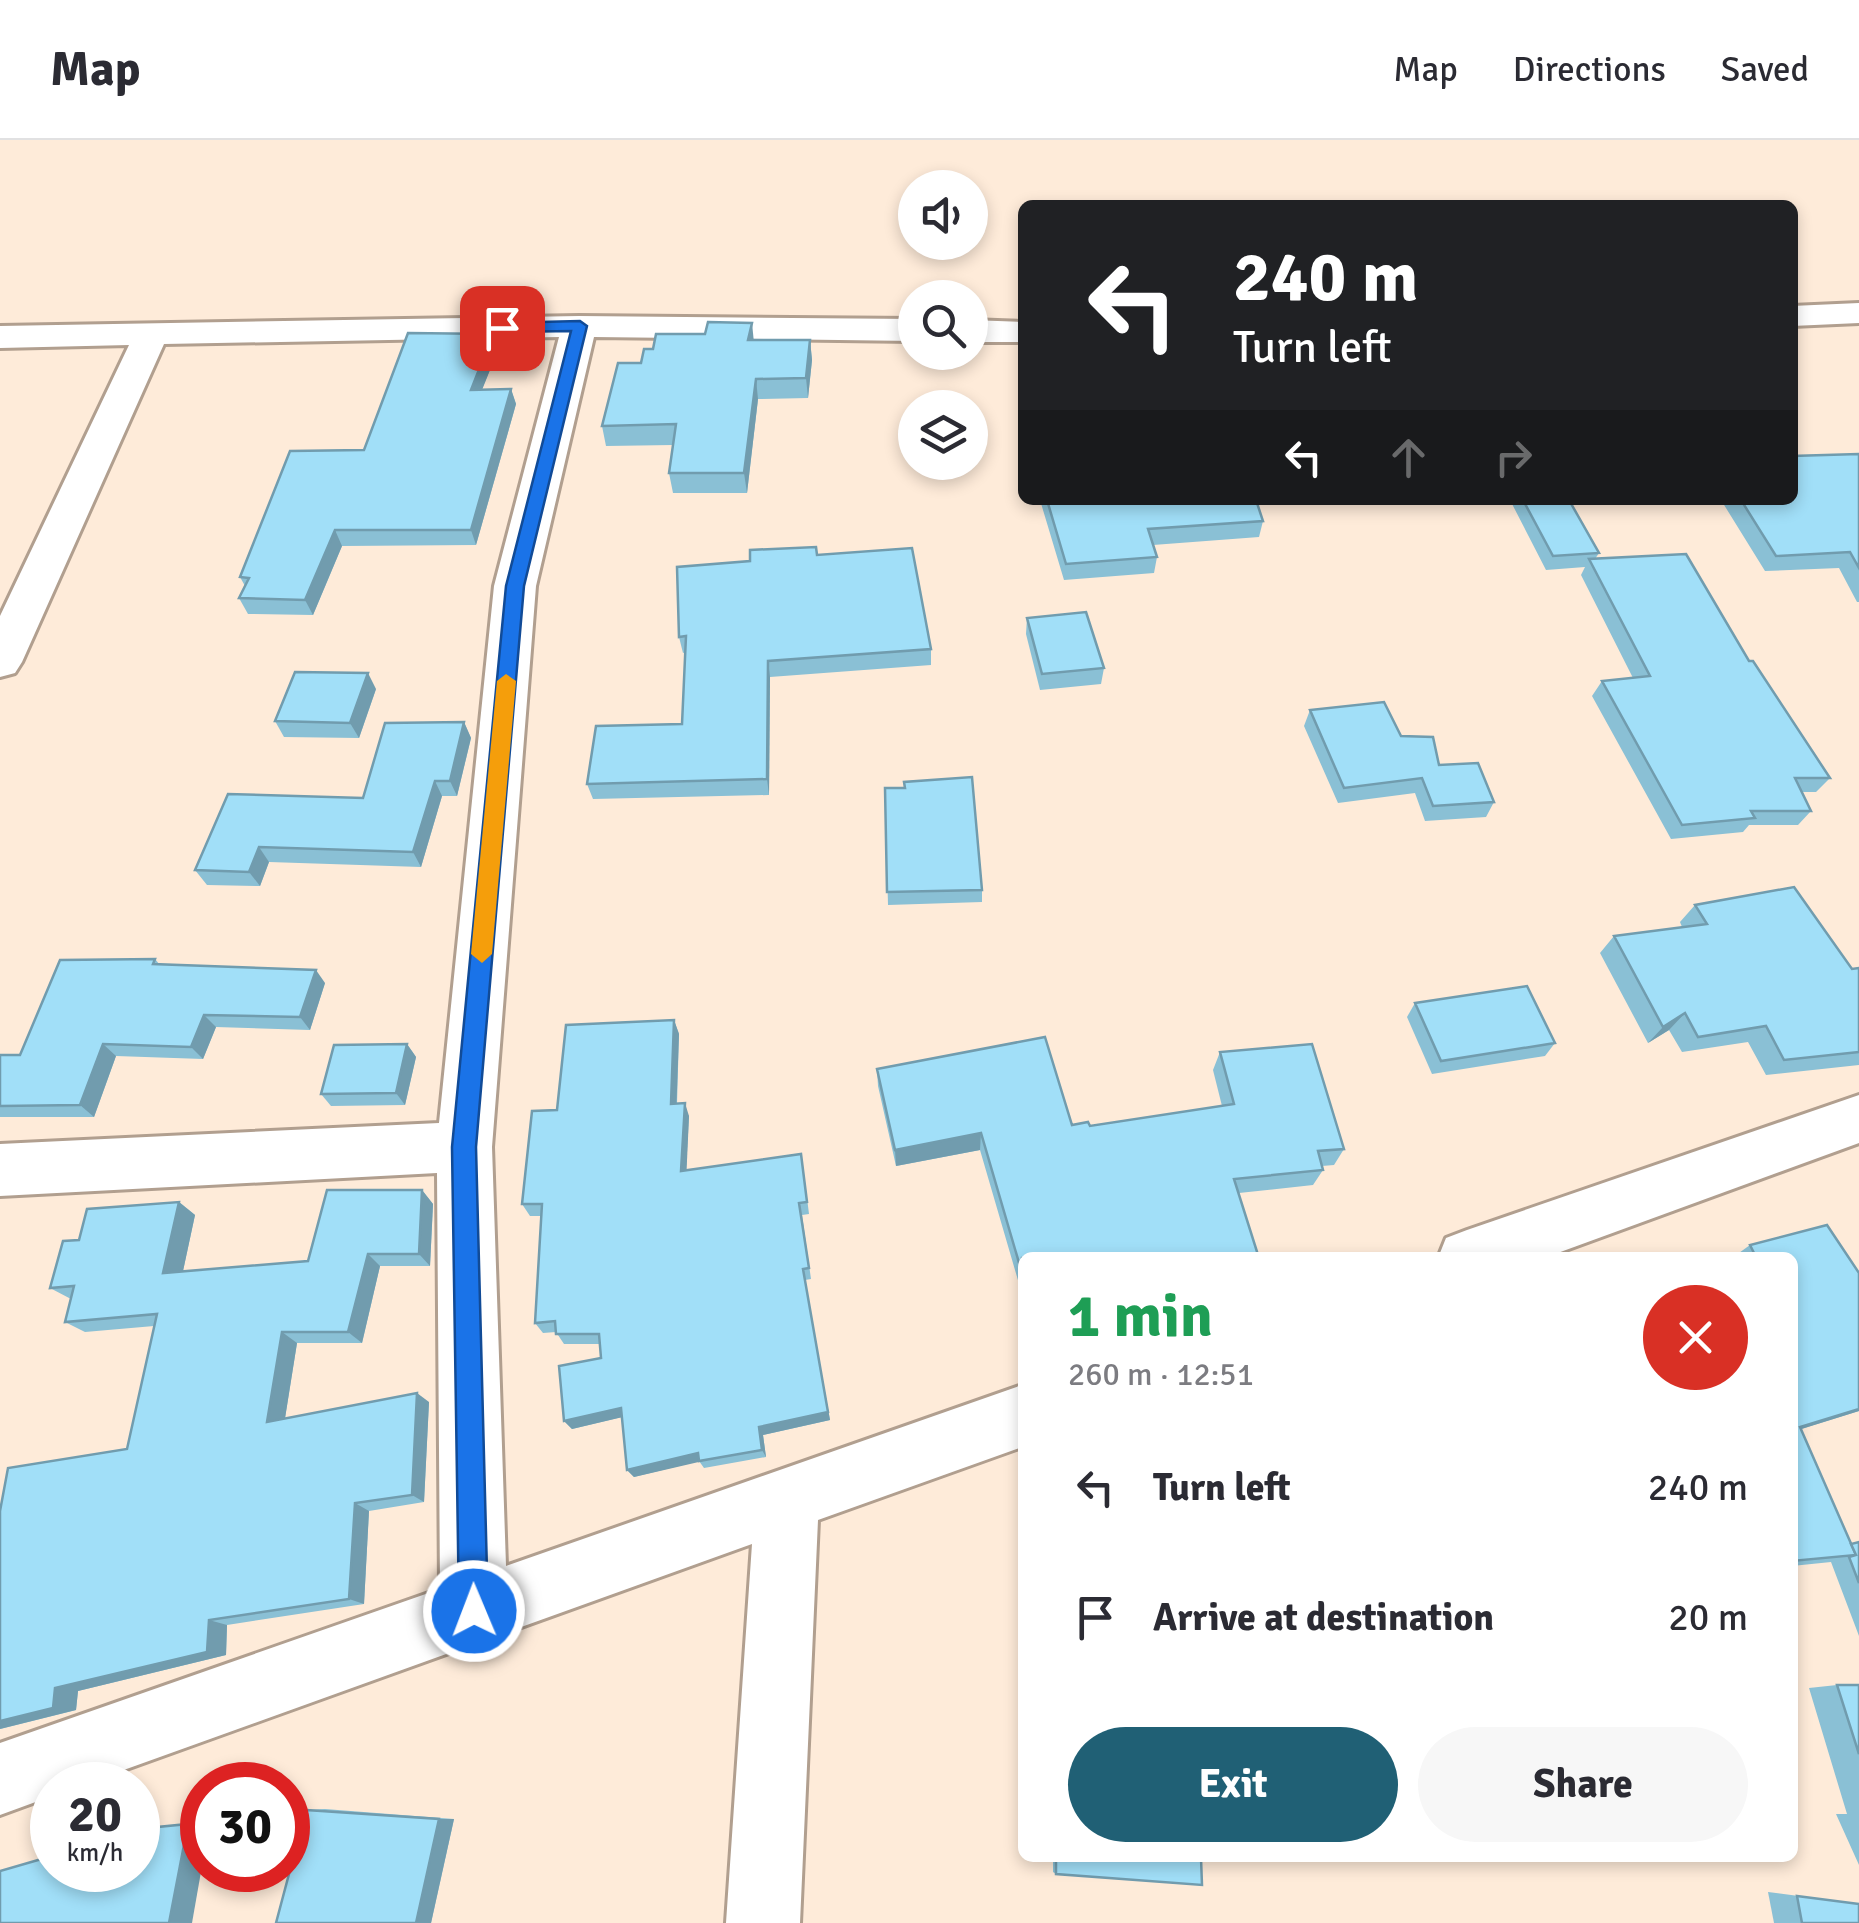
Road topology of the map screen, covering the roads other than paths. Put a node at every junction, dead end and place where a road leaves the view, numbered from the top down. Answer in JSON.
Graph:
{"nodes":[{"id":1,"x":1859,"y":314,"type":"edge"},
{"id":2,"x":1798,"y":316,"type":"edge"},
{"id":3,"x":580,"y":326,"type":"junction"},
{"id":4,"x":898,"y":330,"type":"edge"},
{"id":5,"x":988,"y":331,"type":"edge"},
{"id":6,"x":1018,"y":332,"type":"edge"},
{"id":7,"x":151,"y":335,"type":"junction"},
{"id":8,"x":0,"y":336,"type":"edge"},
{"id":9,"x":0,"y":662,"type":"edge"},
{"id":10,"x":1859,"y":1119,"type":"edge"},
{"id":11,"x":464,"y":1147,"type":"junction"},
{"id":12,"x":0,"y":1170,"type":"edge"},
{"id":13,"x":1484,"y":1252,"type":"edge"},
{"id":14,"x":1018,"y":1417,"type":"edge"},
{"id":15,"x":787,"y":1499,"type":"junction"},
{"id":16,"x":474,"y":1611,"type":"junction"},
{"id":17,"x":0,"y":1779,"type":"edge"},
{"id":18,"x":763,"y":1923,"type":"edge"}],
"edges":[{"from":1,"to":2,"type":"street"},
{"from":3,"to":4,"type":"street"},
{"from":3,"to":7,"type":"street"},
{"from":3,"to":11,"type":"street"},
{"from":5,"to":6,"type":"street"},
{"from":7,"to":8,"type":"street"},
{"from":7,"to":9,"type":"street"},
{"from":10,"to":13,"type":"street"},
{"from":11,"to":12,"type":"street"},
{"from":11,"to":16,"type":"street"},
{"from":14,"to":15,"type":"street"},
{"from":15,"to":16,"type":"street"},
{"from":15,"to":18,"type":"street"},
{"from":16,"to":17,"type":"street"}]}
